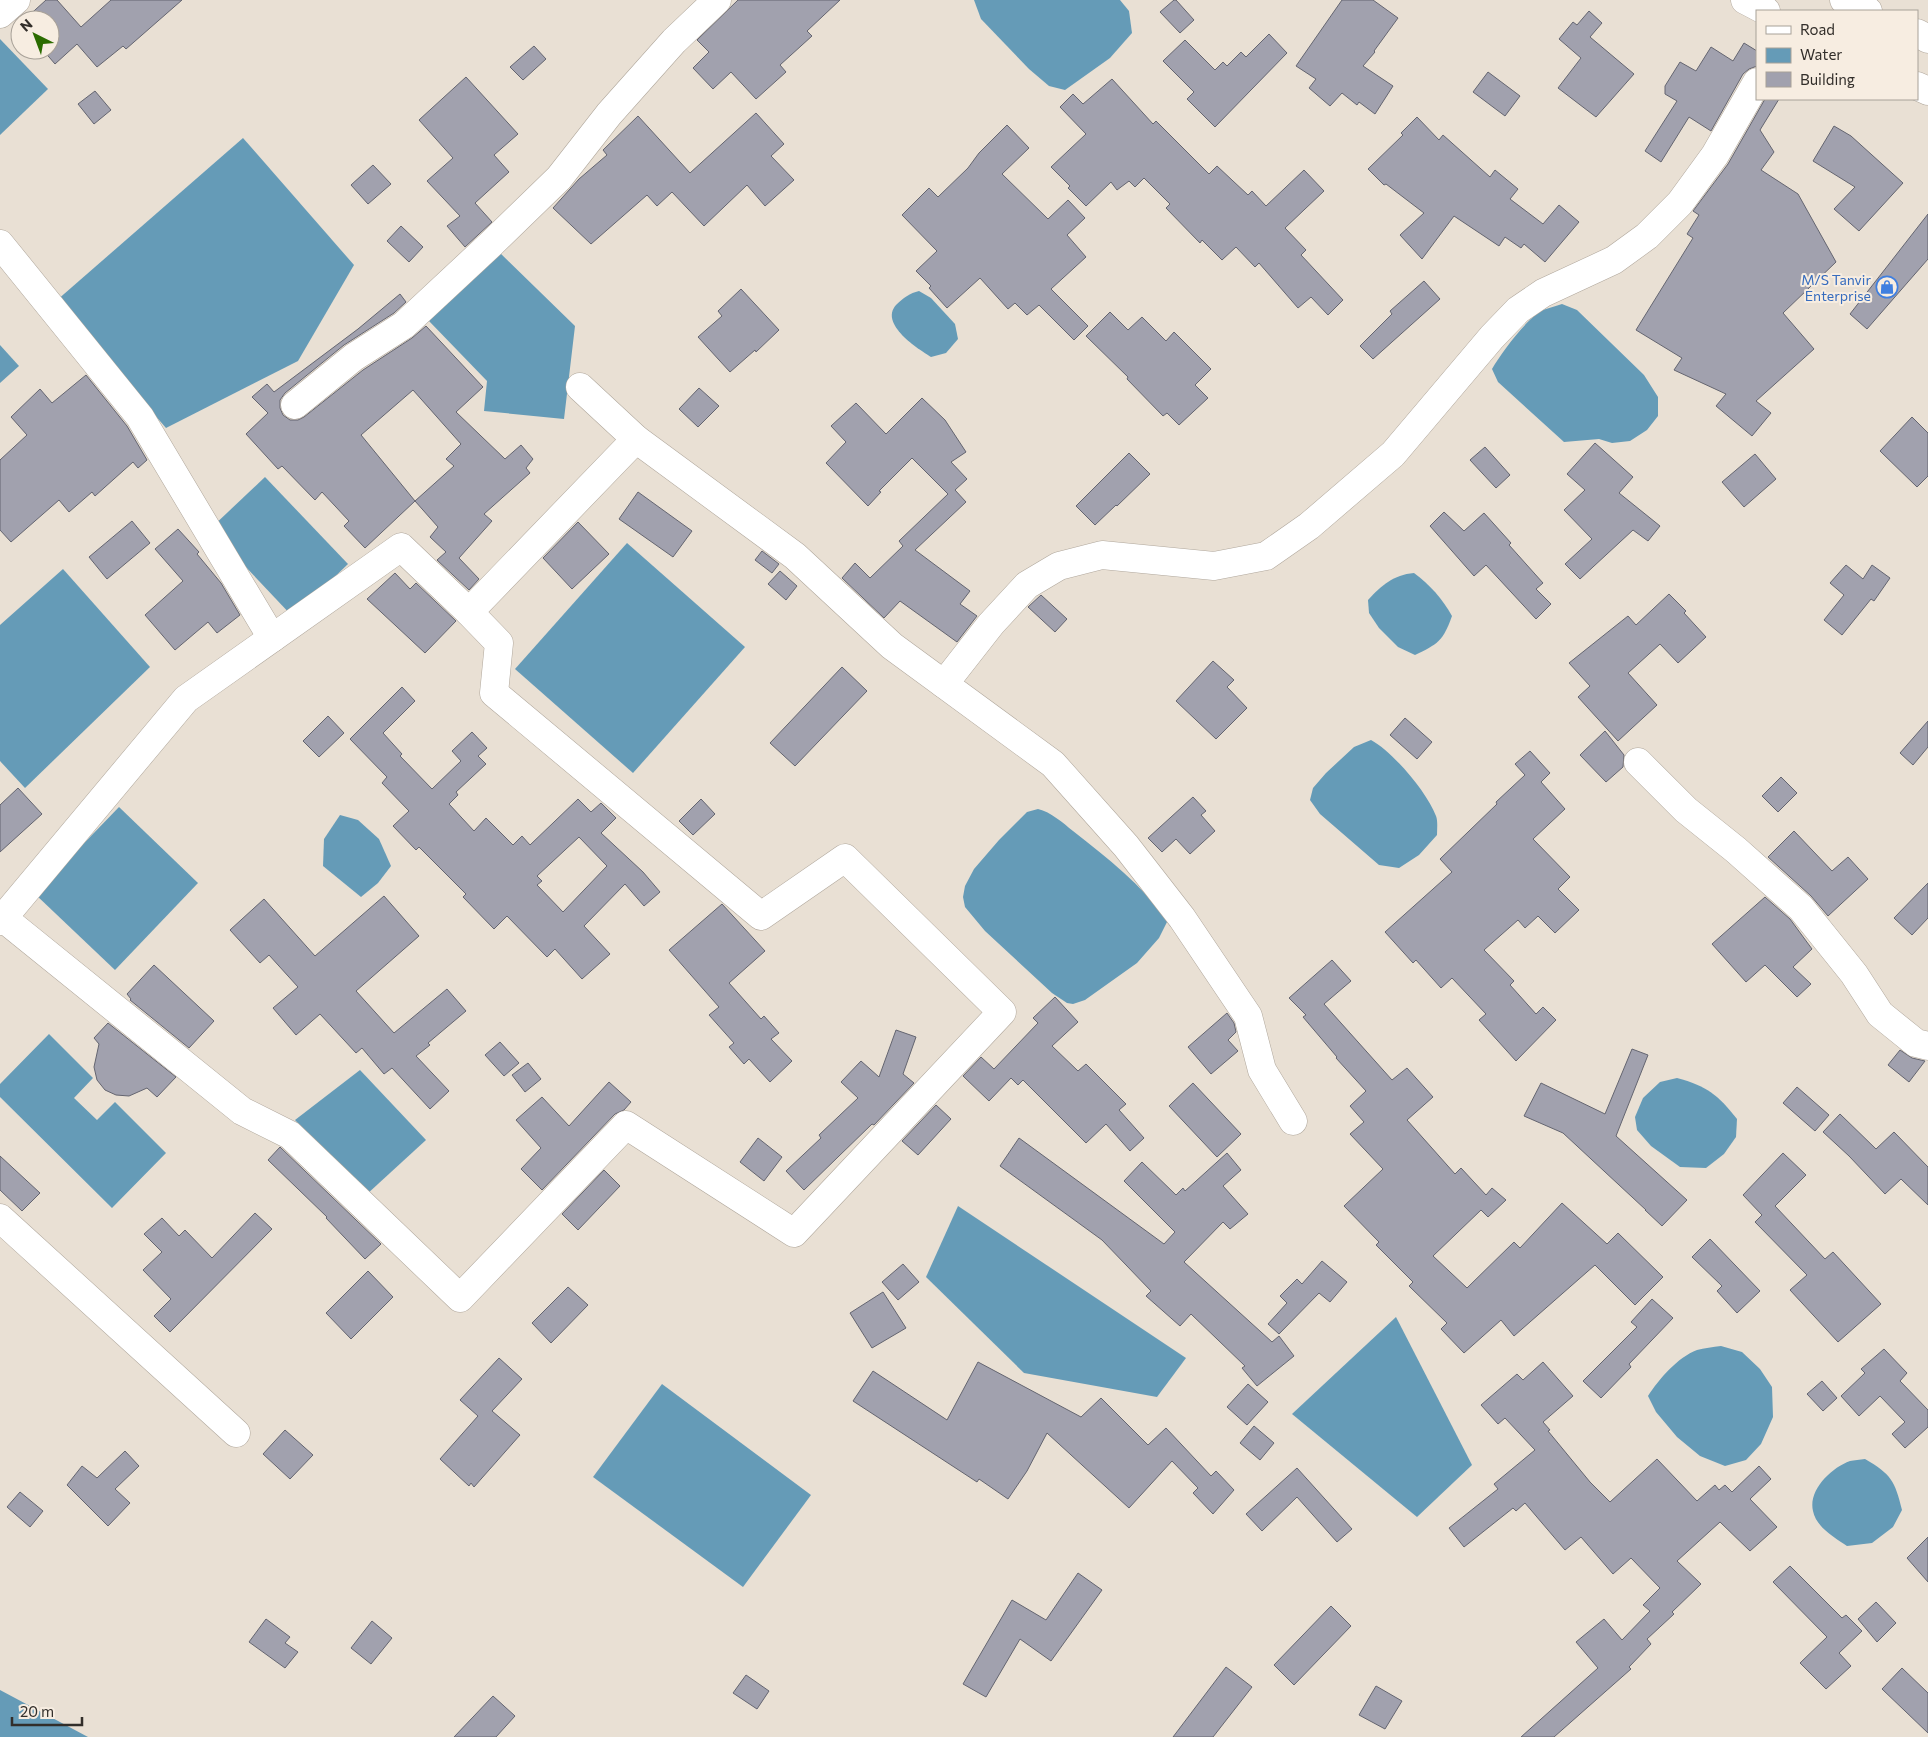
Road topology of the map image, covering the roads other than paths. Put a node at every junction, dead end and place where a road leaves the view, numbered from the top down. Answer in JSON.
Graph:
{"nodes":[{"id":1,"x":16,"y":0,"type":"edge"},
{"id":2,"x":716,"y":0,"type":"edge"},
{"id":3,"x":1745,"y":0,"type":"edge"},
{"id":4,"x":1844,"y":0,"type":"edge"},
{"id":5,"x":1764,"y":10,"type":"edge"},
{"id":6,"x":1866,"y":10,"type":"edge"},
{"id":7,"x":0,"y":14,"type":"edge"},
{"id":8,"x":1756,"y":84,"type":"edge"},
{"id":9,"x":0,"y":244,"type":"edge"},
{"id":10,"x":580,"y":387,"type":"dead end"},
{"id":11,"x":295,"y":405,"type":"dead end"},
{"id":12,"x":636,"y":439,"type":"junction"},
{"id":13,"x":469,"y":612,"type":"junction"},
{"id":14,"x":272,"y":638,"type":"junction"},
{"id":15,"x":944,"y":684,"type":"junction"},
{"id":16,"x":1638,"y":762,"type":"dead end"},
{"id":17,"x":1,"y":919,"type":"edge"},
{"id":18,"x":1928,"y":1046,"type":"edge"},
{"id":19,"x":1293,"y":1121,"type":"dead end"},
{"id":20,"x":0,"y":1218,"type":"edge"},
{"id":21,"x":236,"y":1432,"type":"dead end"}],
"edges":[{"from":1,"to":7,"type":"main road"},
{"from":2,"to":11,"type":"main road"},
{"from":3,"to":5,"type":"main road"},
{"from":4,"to":6,"type":"main road"},
{"from":8,"to":15,"type":"main road"},
{"from":9,"to":14,"type":"main road"},
{"from":10,"to":12,"type":"main road"},
{"from":12,"to":13,"type":"main road"},
{"from":12,"to":15,"type":"main road"},
{"from":13,"to":14,"type":"main road"},
{"from":13,"to":17,"type":"main road"},
{"from":14,"to":17,"type":"main road"},
{"from":15,"to":19,"type":"main road"},
{"from":16,"to":18,"type":"main road"},
{"from":20,"to":21,"type":"main road"}]}
